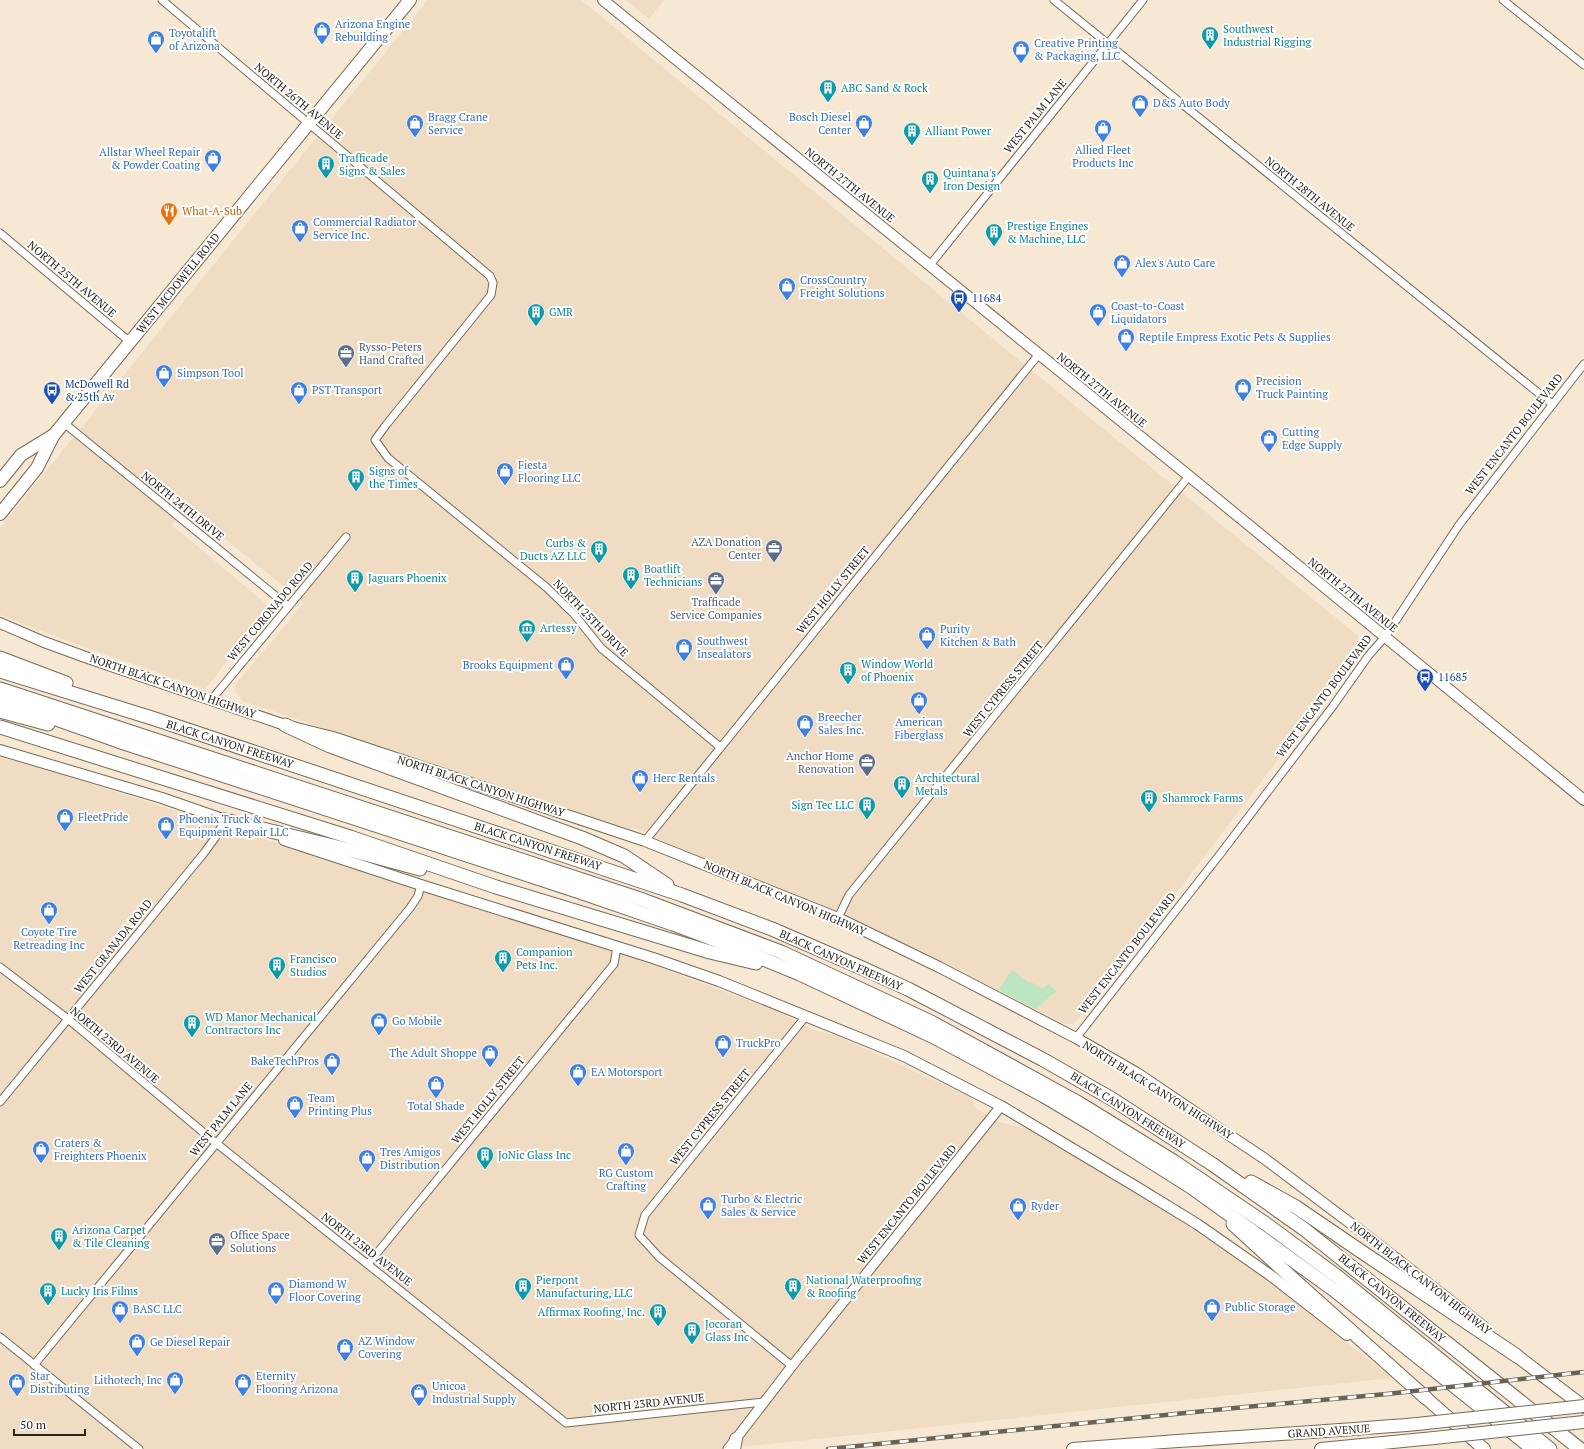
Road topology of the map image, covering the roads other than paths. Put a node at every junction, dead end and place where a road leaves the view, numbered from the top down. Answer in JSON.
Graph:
{"nodes":[{"id":1,"x":162,"y":0,"type":"edge"},
{"id":2,"x":410,"y":0,"type":"edge"},
{"id":3,"x":603,"y":0,"type":"edge"},
{"id":4,"x":1054,"y":0,"type":"edge"},
{"id":5,"x":1143,"y":0,"type":"edge"},
{"id":6,"x":1506,"y":1,"type":"edge"},
{"id":7,"x":1107,"y":44,"type":"junction"},
{"id":8,"x":1584,"y":65,"type":"edge"},
{"id":9,"x":309,"y":124,"type":"junction"},
{"id":10,"x":0,"y":233,"type":"edge"},
{"id":11,"x":930,"y":265,"type":"junction"},
{"id":12,"x":130,"y":342,"type":"junction"},
{"id":13,"x":1039,"y":354,"type":"junction"},
{"id":14,"x":1584,"y":364,"type":"edge"},
{"id":15,"x":1552,"y":404,"type":"junction"},
{"id":16,"x":64,"y":423,"type":"junction"},
{"id":17,"x":53,"y":436,"type":"junction"},
{"id":18,"x":375,"y":440,"type":"joint"},
{"id":19,"x":1189,"y":476,"type":"junction"},
{"id":20,"x":0,"y":481,"type":"edge"},
{"id":21,"x":0,"y":514,"type":"edge"},
{"id":22,"x":346,"y":537,"type":"dead end"},
{"id":23,"x":288,"y":606,"type":"junction"},
{"id":24,"x":0,"y":623,"type":"edge"},
{"id":25,"x":1384,"y":637,"type":"junction"},
{"id":26,"x":0,"y":658,"type":"edge"},
{"id":27,"x":0,"y":671,"type":"edge"},
{"id":28,"x":0,"y":689,"type":"edge"},
{"id":29,"x":0,"y":699,"type":"edge"},
{"id":30,"x":212,"y":699,"type":"junction"},
{"id":31,"x":0,"y":711,"type":"edge"},
{"id":32,"x":155,"y":719,"type":"junction"},
{"id":33,"x":285,"y":725,"type":"junction"},
{"id":34,"x":0,"y":727,"type":"edge"},
{"id":35,"x":118,"y":741,"type":"junction"},
{"id":36,"x":720,"y":747,"type":"junction"},
{"id":37,"x":0,"y":750,"type":"edge"},
{"id":38,"x":1584,"y":800,"type":"edge"},
{"id":39,"x":225,"y":820,"type":"junction"},
{"id":40,"x":644,"y":841,"type":"junction"},
{"id":41,"x":421,"y":885,"type":"junction"},
{"id":42,"x":496,"y":887,"type":"junction"},
{"id":43,"x":682,"y":895,"type":"junction"},
{"id":44,"x":838,"y":918,"type":"junction"},
{"id":45,"x":617,"y":947,"type":"junction"},
{"id":46,"x":0,"y":967,"type":"edge"},
{"id":47,"x":800,"y":974,"type":"junction"},
{"id":48,"x":806,"y":1016,"type":"junction"},
{"id":49,"x":68,"y":1019,"type":"junction"},
{"id":50,"x":1076,"y":1038,"type":"junction"},
{"id":51,"x":0,"y":1102,"type":"edge"},
{"id":52,"x":1001,"y":1106,"type":"junction"},
{"id":53,"x":1177,"y":1141,"type":"junction"},
{"id":54,"x":216,"y":1143,"type":"junction"},
{"id":55,"x":1191,"y":1187,"type":"junction"},
{"id":56,"x":368,"y":1264,"type":"junction"},
{"id":57,"x":0,"y":1337,"type":"edge"},
{"id":58,"x":1518,"y":1356,"type":"junction"},
{"id":59,"x":34,"y":1365,"type":"junction"},
{"id":60,"x":792,"y":1366,"type":"junction"},
{"id":61,"x":1426,"y":1398,"type":"junction"},
{"id":62,"x":764,"y":1402,"type":"junction"},
{"id":63,"x":1584,"y":1407,"type":"edge"},
{"id":64,"x":1584,"y":1422,"type":"edge"},
{"id":65,"x":735,"y":1444,"type":"edge"},
{"id":66,"x":1371,"y":1447,"type":"edge"},
{"id":67,"x":138,"y":1449,"type":"edge"},
{"id":68,"x":728,"y":1449,"type":"edge"},
{"id":69,"x":1073,"y":1449,"type":"edge"},
{"id":70,"x":1321,"y":1449,"type":"edge"},
{"id":71,"x":1484,"y":1449,"type":"edge"},
{"id":72,"x":1533,"y":1449,"type":"edge"},
{"id":73,"x":1550,"y":1449,"type":"edge"},
{"id":74,"x":1580,"y":1449,"type":"edge"}],
"edges":[{"from":1,"to":9,"type":"street","name":"NORTH 26TH AVENUE"},
{"from":2,"to":9,"type":"main road","name":"WEST MCDOWELL ROAD"},
{"from":3,"to":11,"type":"main road","name":"NORTH 27TH AVENUE"},
{"from":4,"to":7,"type":"street","name":"NORTH 28TH AVENUE"},
{"from":5,"to":7,"type":"street","name":"WEST PALM LANE"},
{"from":6,"to":8,"type":"street"},
{"from":7,"to":11,"type":"street","name":"WEST PALM LANE"},
{"from":7,"to":15,"type":"street","name":"NORTH 28TH AVENUE"},
{"from":9,"to":12,"type":"main road","name":"WEST MCDOWELL ROAD"},
{"from":9,"to":18,"type":"street","name":"NORTH 26TH AVENUE"},
{"from":10,"to":12,"type":"street","name":"NORTH 25TH AVENUE"},
{"from":11,"to":13,"type":"main road","name":"NORTH 27TH AVENUE"},
{"from":12,"to":16,"type":"main road","name":"WEST MCDOWELL ROAD"},
{"from":13,"to":19,"type":"main road","name":"NORTH 27TH AVENUE"},
{"from":13,"to":36,"type":"street","name":"WEST HOLLY STREET"},
{"from":14,"to":15,"type":"street","name":"WEST ENCANTO BOULEVARD"},
{"from":15,"to":25,"type":"street","name":"WEST ENCANTO BOULEVARD"},
{"from":16,"to":17,"type":"main road","name":"WEST MCDOWELL ROAD"},
{"from":16,"to":23,"type":"street","name":"NORTH 24TH DRIVE"},
{"from":17,"to":20,"type":"main road","name":"WEST MCDOWELL ROAD"},
{"from":17,"to":21,"type":"main road","name":"WEST MCDOWELL ROAD"},
{"from":18,"to":36,"type":"street","name":"NORTH 25TH DRIVE"},
{"from":19,"to":25,"type":"main road","name":"NORTH 27TH AVENUE"},
{"from":19,"to":44,"type":"street","name":"WEST CYPRESS STREET"},
{"from":22,"to":23,"type":"street","name":"WEST CORONADO ROAD"},
{"from":23,"to":30,"type":"street","name":"WEST CORONADO ROAD"},
{"from":24,"to":30,"type":"main road","name":"NORTH BLACK CANYON HIGHWAY"},
{"from":25,"to":38,"type":"main road","name":"NORTH 27TH AVENUE"},
{"from":25,"to":50,"type":"street","name":"WEST ENCANTO BOULEVARD"},
{"from":26,"to":32,"type":"highway"},
{"from":27,"to":32,"type":"highway","name":"BLACK CANYON FREEWAY"},
{"from":28,"to":73,"type":"highway"},
{"from":29,"to":35,"type":"highway"},
{"from":30,"to":33,"type":"main road","name":"NORTH BLACK CANYON HIGHWAY"},
{"from":31,"to":35,"type":"highway"},
{"from":32,"to":43,"type":"highway","name":"BLACK CANYON FREEWAY"},
{"from":33,"to":40,"type":"main road","name":"NORTH BLACK CANYON HIGHWAY"},
{"from":33,"to":43,"type":"highway"},
{"from":34,"to":42,"type":"highway"},
{"from":35,"to":47,"type":"highway"},
{"from":36,"to":40,"type":"street","name":"WEST HOLLY STREET"},
{"from":37,"to":39,"type":"main road"},
{"from":39,"to":41,"type":"main road"},
{"from":39,"to":42,"type":"highway"},
{"from":39,"to":49,"type":"street","name":"WEST GRANADA ROAD"},
{"from":40,"to":44,"type":"main road","name":"NORTH BLACK CANYON HIGHWAY"},
{"from":41,"to":45,"type":"main road"},
{"from":41,"to":54,"type":"street","name":"WEST PALM LANE"},
{"from":42,"to":47,"type":"highway"},
{"from":43,"to":53,"type":"highway","name":"BLACK CANYON FREEWAY"},
{"from":44,"to":50,"type":"main road","name":"NORTH BLACK CANYON HIGHWAY"},
{"from":45,"to":48,"type":"main road"},
{"from":45,"to":56,"type":"street","name":"WEST HOLLY STREET"},
{"from":46,"to":49,"type":"street","name":"NORTH 23RD AVENUE"},
{"from":47,"to":55,"type":"highway"},
{"from":48,"to":52,"type":"main road"},
{"from":48,"to":60,"type":"street","name":"WEST CYPRESS STREET"},
{"from":49,"to":51,"type":"street","name":"WEST GRANADA ROAD"},
{"from":49,"to":54,"type":"street","name":"NORTH 23RD AVENUE"},
{"from":50,"to":58,"type":"main road","name":"NORTH BLACK CANYON HIGHWAY"},
{"from":52,"to":60,"type":"street","name":"WEST ENCANTO BOULEVARD"},
{"from":52,"to":61,"type":"main road"},
{"from":53,"to":58,"type":"highway"},
{"from":53,"to":74,"type":"highway","name":"BLACK CANYON FREEWAY"},
{"from":54,"to":56,"type":"street","name":"NORTH 23RD AVENUE"},
{"from":54,"to":59,"type":"street","name":"WEST PALM LANE"},
{"from":55,"to":61,"type":"highway"},
{"from":55,"to":72,"type":"highway"},
{"from":56,"to":62,"type":"street","name":"NORTH 23RD AVENUE"},
{"from":57,"to":59,"type":"street"},
{"from":58,"to":63,"type":"main road","name":"NORTH BLACK CANYON HIGHWAY"},
{"from":59,"to":67,"type":"street"},
{"from":60,"to":62,"type":"street","name":"WEST ENCANTO BOULEVARD"},
{"from":61,"to":71,"type":"main road"},
{"from":62,"to":65,"type":"street","name":"WEST ENCANTO BOULEVARD"},
{"from":63,"to":69,"type":"main road","name":"GRAND AVENUE","bridge":true},
{"from":64,"to":66,"type":"main road","name":"GRAND AVENUE","bridge":true},
{"from":65,"to":68,"type":"street","name":"WEST ENCANTO BOULEVARD"},
{"from":66,"to":70,"type":"main road","name":"GRAND AVENUE"}]}
